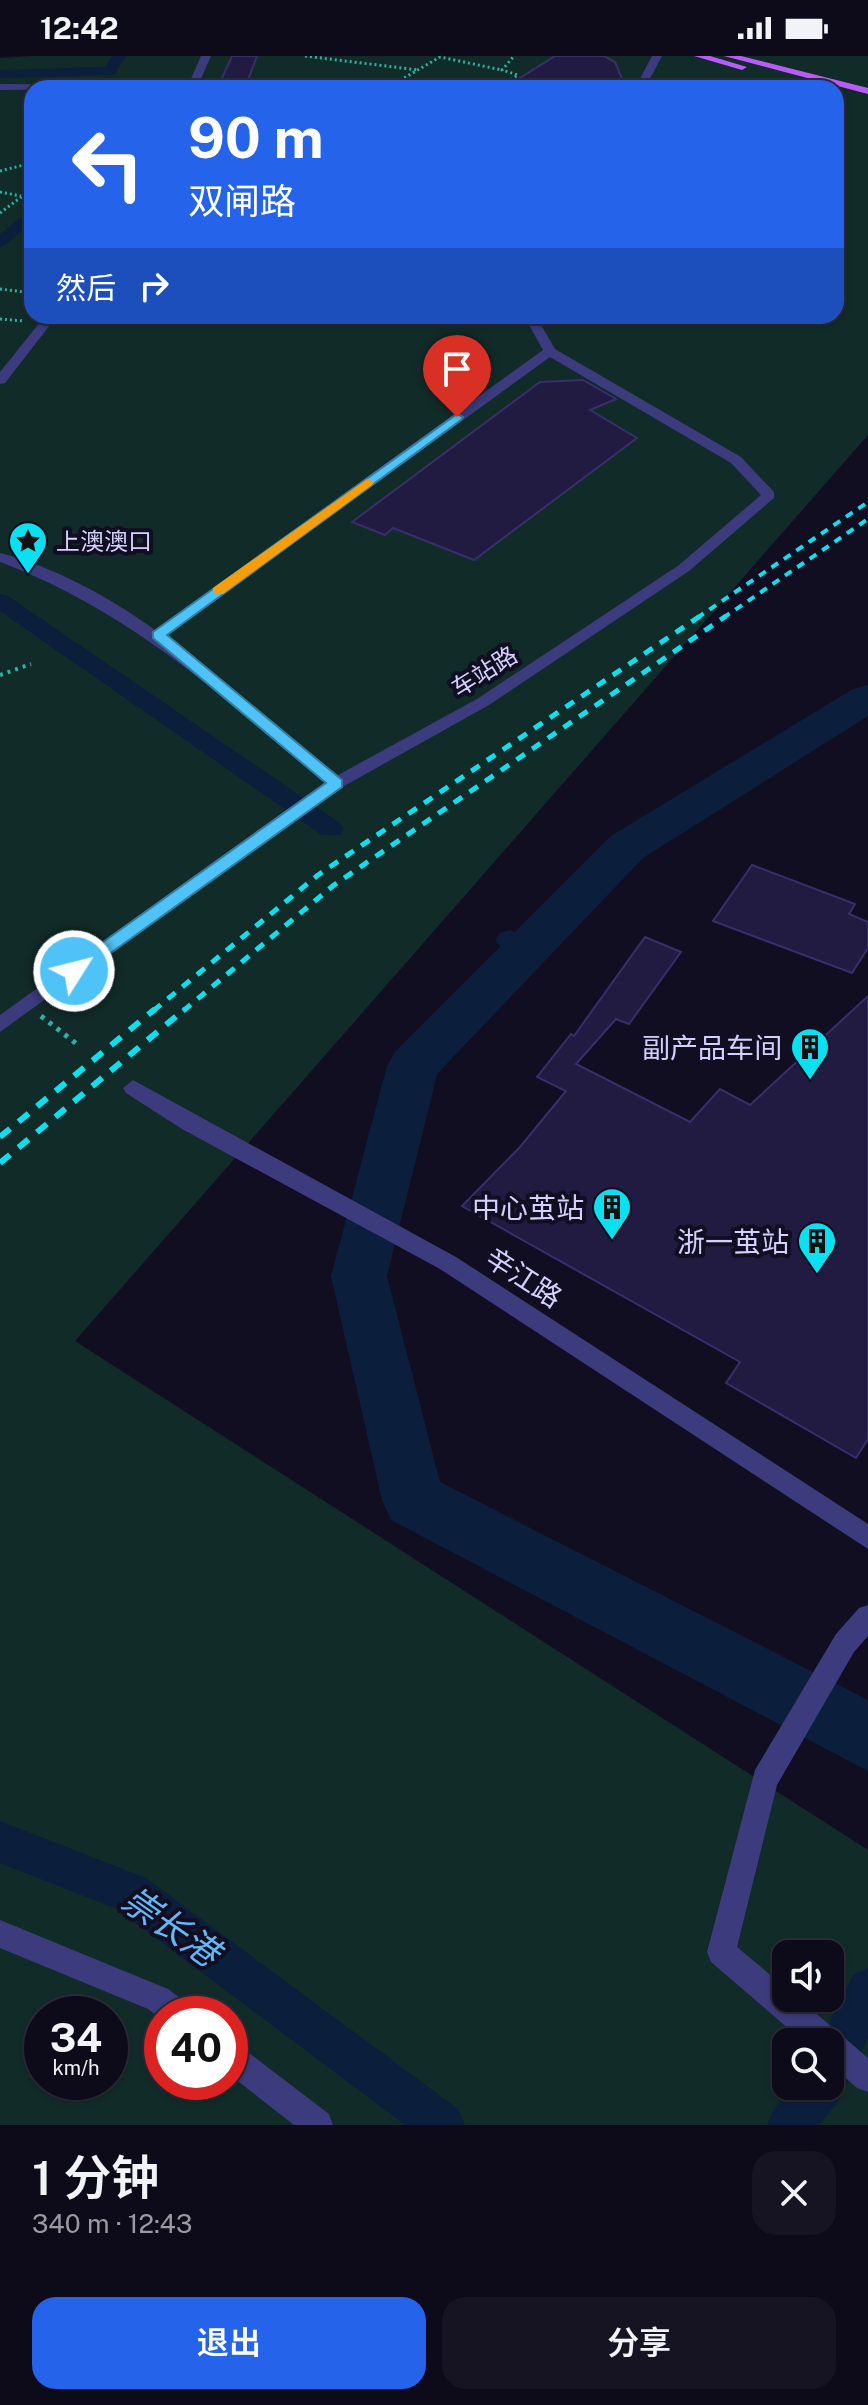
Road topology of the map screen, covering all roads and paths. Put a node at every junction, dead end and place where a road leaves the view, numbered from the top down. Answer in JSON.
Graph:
{"nodes":[{"id":1,"x":206,"y":56,"type":"edge"},
{"id":2,"x":305,"y":56,"type":"edge"},
{"id":3,"x":514,"y":56,"type":"edge"},
{"id":4,"x":657,"y":56,"type":"edge"},
{"id":5,"x":699,"y":56,"type":"edge"},
{"id":6,"x":729,"y":56,"type":"edge"},
{"id":7,"x":502,"y":70,"type":"junction"},
{"id":8,"x":419,"y":71,"type":"junction"},
{"id":9,"x":196,"y":80,"type":"edge"},
{"id":10,"x":402,"y":80,"type":"edge"},
{"id":11,"x":511,"y":80,"type":"edge"},
{"id":12,"x":644,"y":80,"type":"edge"},
{"id":13,"x":794,"y":80,"type":"edge"},
{"id":14,"x":824,"y":80,"type":"edge"},
{"id":15,"x":844,"y":85,"type":"edge"},
{"id":16,"x":0,"y":87,"type":"edge"},
{"id":17,"x":24,"y":87,"type":"edge"},
{"id":18,"x":868,"y":91,"type":"edge"},
{"id":19,"x":844,"y":92,"type":"edge"},
{"id":20,"x":868,"y":99,"type":"edge"},
{"id":21,"x":24,"y":165,"type":"edge"},
{"id":22,"x":0,"y":171,"type":"edge"},
{"id":23,"x":0,"y":192,"type":"edge"},
{"id":24,"x":22,"y":196,"type":"joint"},
{"id":25,"x":0,"y":213,"type":"edge"},
{"id":26,"x":0,"y":289,"type":"edge"},
{"id":27,"x":24,"y":292,"type":"edge"},
{"id":28,"x":45,"y":324,"type":"edge"},
{"id":29,"x":535,"y":324,"type":"edge"},
{"id":30,"x":550,"y":351,"type":"junction"},
{"id":31,"x":0,"y":380,"type":"edge"},
{"id":32,"x":0,"y":557,"type":"edge"},
{"id":33,"x":158,"y":635,"type":"junction"},
{"id":34,"x":31,"y":664,"type":"dead end"},
{"id":35,"x":0,"y":679,"type":"edge"},
{"id":36,"x":336,"y":783,"type":"junction"},
{"id":37,"x":27,"y":1005,"type":"junction"},
{"id":38,"x":0,"y":1025,"type":"edge"},
{"id":39,"x":78,"y":1045,"type":"dead end"},
{"id":40,"x":133,"y":1088,"type":"dead end"},
{"id":41,"x":867,"y":1535,"type":"edge"},
{"id":42,"x":868,"y":1617,"type":"edge"},
{"id":43,"x":0,"y":1934,"type":"edge"},
{"id":44,"x":151,"y":1996,"type":"edge"},
{"id":45,"x":810,"y":2028,"type":"edge"},
{"id":46,"x":844,"y":2057,"type":"edge"},
{"id":47,"x":248,"y":2070,"type":"edge"},
{"id":48,"x":868,"y":2077,"type":"edge"},
{"id":49,"x":318,"y":2125,"type":"edge"}],
"edges":[{"from":1,"to":9,"type":"street"},
{"from":2,"to":8,"type":"path"},
{"from":3,"to":7,"type":"path"},
{"from":4,"to":12,"type":"street"},
{"from":5,"to":13,"type":"main road"},
{"from":6,"to":14,"type":"main road"},
{"from":7,"to":8,"type":"path"},
{"from":7,"to":11,"type":"path"},
{"from":8,"to":10,"type":"path"},
{"from":15,"to":18,"type":"main road"},
{"from":16,"to":17,"type":"street"},
{"from":19,"to":20,"type":"main road"},
{"from":21,"to":22,"type":"path"},
{"from":23,"to":24,"type":"path"},
{"from":24,"to":25,"type":"path"},
{"from":26,"to":27,"type":"path"},
{"from":28,"to":31,"type":"street"},
{"from":29,"to":30,"type":"street"},
{"from":30,"to":33,"type":"street"},
{"from":30,"to":36,"type":"street","name":"车站路"},
{"from":32,"to":33,"type":"street"},
{"from":33,"to":36,"type":"street"},
{"from":34,"to":35,"type":"path"},
{"from":36,"to":37,"type":"street","name":"车站路"},
{"from":37,"to":38,"type":"street","name":"车站路"},
{"from":37,"to":39,"type":"path"},
{"from":40,"to":41,"type":"street","name":"辛江路"},
{"from":42,"to":45,"type":"street"},
{"from":43,"to":44,"type":"street"},
{"from":46,"to":48,"type":"street"},
{"from":47,"to":49,"type":"street"}]}
